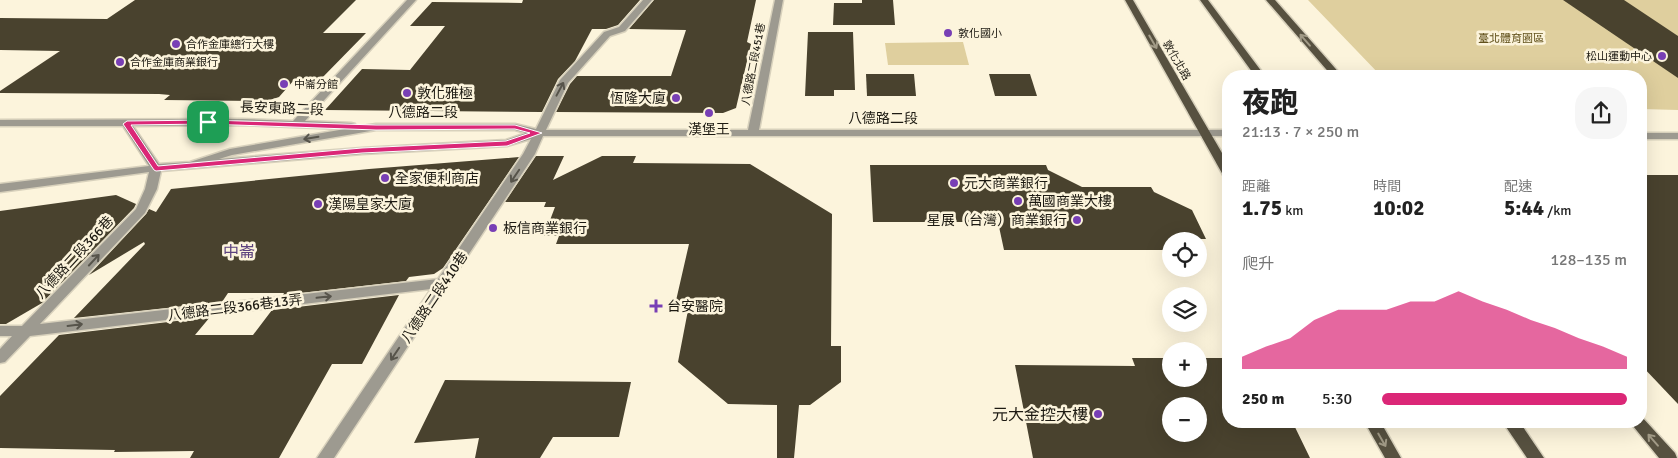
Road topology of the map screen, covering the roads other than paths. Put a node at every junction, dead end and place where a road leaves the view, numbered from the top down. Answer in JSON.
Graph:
{"nodes":[{"id":1,"x":412,"y":0,"type":"edge"},
{"id":2,"x":648,"y":0,"type":"edge"},
{"id":3,"x":779,"y":0,"type":"edge"},
{"id":4,"x":1129,"y":0,"type":"edge"},
{"id":5,"x":1204,"y":0,"type":"edge"},
{"id":6,"x":1270,"y":0,"type":"edge"},
{"id":7,"x":1256,"y":70,"type":"edge"},
{"id":8,"x":1332,"y":70,"type":"edge"},
{"id":9,"x":0,"y":123,"type":"edge"},
{"id":10,"x":297,"y":123,"type":"junction"},
{"id":11,"x":127,"y":124,"type":"junction"},
{"id":12,"x":376,"y":128,"type":"junction"},
{"id":13,"x":538,"y":133,"type":"junction"},
{"id":14,"x":752,"y":133,"type":"junction"},
{"id":15,"x":1204,"y":133,"type":"junction"},
{"id":16,"x":1222,"y":133,"type":"edge"},
{"id":17,"x":1647,"y":136,"type":"edge"},
{"id":18,"x":1678,"y":136,"type":"edge"},
{"id":19,"x":1222,"y":163,"type":"edge"},
{"id":20,"x":192,"y":165,"type":"junction"},
{"id":21,"x":156,"y":168,"type":"junction"},
{"id":22,"x":0,"y":188,"type":"edge"},
{"id":23,"x":444,"y":284,"type":"junction"},
{"id":24,"x":0,"y":331,"type":"edge"},
{"id":25,"x":27,"y":331,"type":"junction"},
{"id":26,"x":0,"y":358,"type":"edge"},
{"id":27,"x":1376,"y":428,"type":"edge"},
{"id":28,"x":1515,"y":428,"type":"edge"},
{"id":29,"x":1643,"y":428,"type":"edge"},
{"id":30,"x":326,"y":458,"type":"edge"},
{"id":31,"x":1393,"y":458,"type":"edge"},
{"id":32,"x":1536,"y":458,"type":"edge"},
{"id":33,"x":1669,"y":458,"type":"edge"}],
"edges":[{"from":1,"to":10,"type":"street"},
{"from":13,"to":2,"type":"street","name":"八德路二段410巷","one_way":true},
{"from":3,"to":14,"type":"street","name":"八德路二段451巷"},
{"from":4,"to":15,"type":"main road","name":"敦化北路","one_way":true},
{"from":5,"to":7,"type":"main road"},
{"from":8,"to":6,"type":"main road","one_way":true},
{"from":9,"to":11,"type":"street","name":"長安東路二段"},
{"from":10,"to":11,"type":"street","name":"長安東路二段"},
{"from":10,"to":12,"type":"street","name":"長安東路二段"},
{"from":11,"to":21,"type":"street"},
{"from":12,"to":13,"type":"street","name":"八德路二段"},
{"from":12,"to":20,"type":"street","name":"八德路二段","one_way":true},
{"from":13,"to":14,"type":"street","name":"八德路二段"},
{"from":13,"to":20,"type":"street","name":"八德路二段"},
{"from":13,"to":23,"type":"street","name":"八德路二段410巷","one_way":true},
{"from":14,"to":15,"type":"street","name":"八德路二段"},
{"from":15,"to":16,"type":"street","name":"八德路二段"},
{"from":15,"to":19,"type":"main road","name":"敦化北路"},
{"from":17,"to":18,"type":"street"},
{"from":20,"to":21,"type":"street","name":"八德路二段"},
{"from":21,"to":22,"type":"street","name":"八德路二段"},
{"from":25,"to":21,"type":"street","name":"八德路二段366巷","one_way":true},
{"from":25,"to":23,"type":"street","name":"八德路二段366巷13弄","one_way":true},
{"from":23,"to":30,"type":"street","name":"八德路二段410巷","one_way":true},
{"from":24,"to":25,"type":"street","name":"八德路二段366巷13弄"},
{"from":25,"to":26,"type":"street","name":"八德路二段366巷"},
{"from":27,"to":31,"type":"main road","one_way":true},
{"from":28,"to":32,"type":"main road"},
{"from":33,"to":29,"type":"main road","one_way":true}]}
